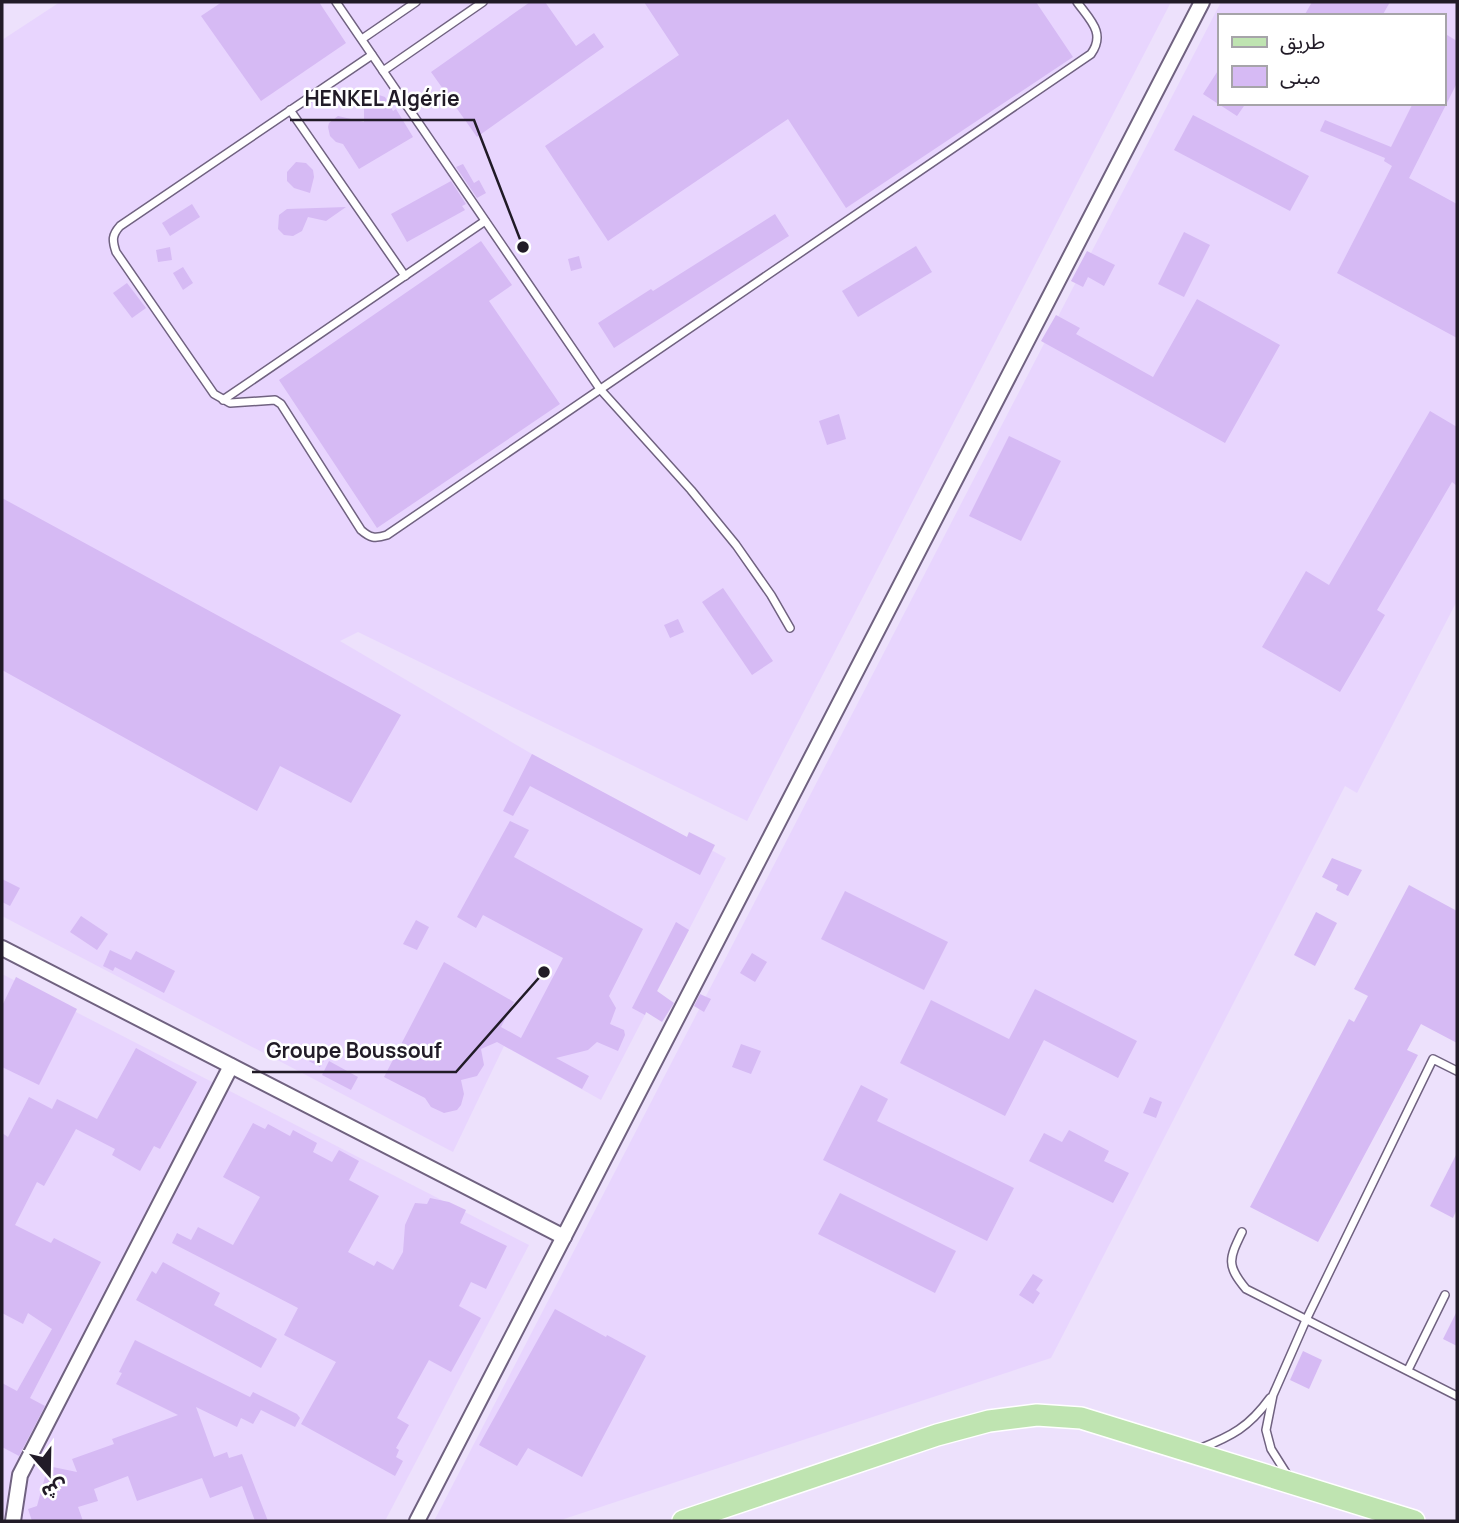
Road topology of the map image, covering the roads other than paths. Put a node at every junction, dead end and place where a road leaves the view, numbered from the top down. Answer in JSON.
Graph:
{"nodes":[{"id":1,"x":337,"y":2,"type":"edge"},
{"id":2,"x":416,"y":2,"type":"edge"},
{"id":3,"x":483,"y":2,"type":"edge"},
{"id":4,"x":1077,"y":2,"type":"edge"},
{"id":5,"x":1202,"y":2,"type":"edge"},
{"id":6,"x":362,"y":39,"type":"junction"},
{"id":7,"x":372,"y":55,"type":"junction"},
{"id":8,"x":383,"y":71,"type":"junction"},
{"id":9,"x":290,"y":110,"type":"junction"},
{"id":10,"x":485,"y":221,"type":"junction"},
{"id":11,"x":405,"y":276,"type":"junction"},
{"id":12,"x":600,"y":388,"type":"junction"},
{"id":13,"x":223,"y":400,"type":"junction"},
{"id":14,"x":790,"y":628,"type":"dead end"},
{"id":15,"x":2,"y":948,"type":"edge"},
{"id":16,"x":231,"y":1066,"type":"junction"},
{"id":17,"x":1457,"y":1071,"type":"edge"},
{"id":18,"x":1242,"y":1232,"type":"dead end"},
{"id":19,"x":564,"y":1237,"type":"junction"},
{"id":20,"x":1445,"y":1295,"type":"dead end"},
{"id":21,"x":1306,"y":1320,"type":"junction"},
{"id":22,"x":1408,"y":1370,"type":"junction"},
{"id":23,"x":1273,"y":1395,"type":"junction"},
{"id":24,"x":1457,"y":1396,"type":"edge"},
{"id":25,"x":1190,"y":1453,"type":"junction"},
{"id":26,"x":1292,"y":1483,"type":"junction"},
{"id":27,"x":13,"y":1521,"type":"edge"},
{"id":28,"x":417,"y":1521,"type":"edge"},
{"id":29,"x":683,"y":1521,"type":"edge"},
{"id":30,"x":1414,"y":1521,"type":"edge"}],
"edges":[{"from":1,"to":6,"type":"lane"},
{"from":2,"to":6,"type":"lane"},
{"from":3,"to":8,"type":"lane"},
{"from":4,"to":12,"type":"lane"},
{"from":5,"to":19,"type":"street"},
{"from":6,"to":7,"type":"lane"},
{"from":7,"to":8,"type":"lane"},
{"from":7,"to":9,"type":"lane"},
{"from":8,"to":10,"type":"lane"},
{"from":9,"to":11,"type":"lane"},
{"from":9,"to":13,"type":"lane"},
{"from":10,"to":11,"type":"lane"},
{"from":10,"to":12,"type":"lane"},
{"from":11,"to":13,"type":"lane"},
{"from":12,"to":13,"type":"lane"},
{"from":12,"to":14,"type":"lane"},
{"from":15,"to":16,"type":"street"},
{"from":16,"to":19,"type":"street"},
{"from":16,"to":27,"type":"street"},
{"from":17,"to":21,"type":"lane"},
{"from":18,"to":21,"type":"lane"},
{"from":19,"to":28,"type":"street"},
{"from":20,"to":22,"type":"lane"},
{"from":21,"to":22,"type":"lane"},
{"from":21,"to":23,"type":"lane"},
{"from":22,"to":24,"type":"lane"},
{"from":23,"to":25,"type":"lane"},
{"from":23,"to":26,"type":"lane"},
{"from":25,"to":26,"type":"main road"},
{"from":25,"to":29,"type":"main road"},
{"from":26,"to":30,"type":"main road"}]}
